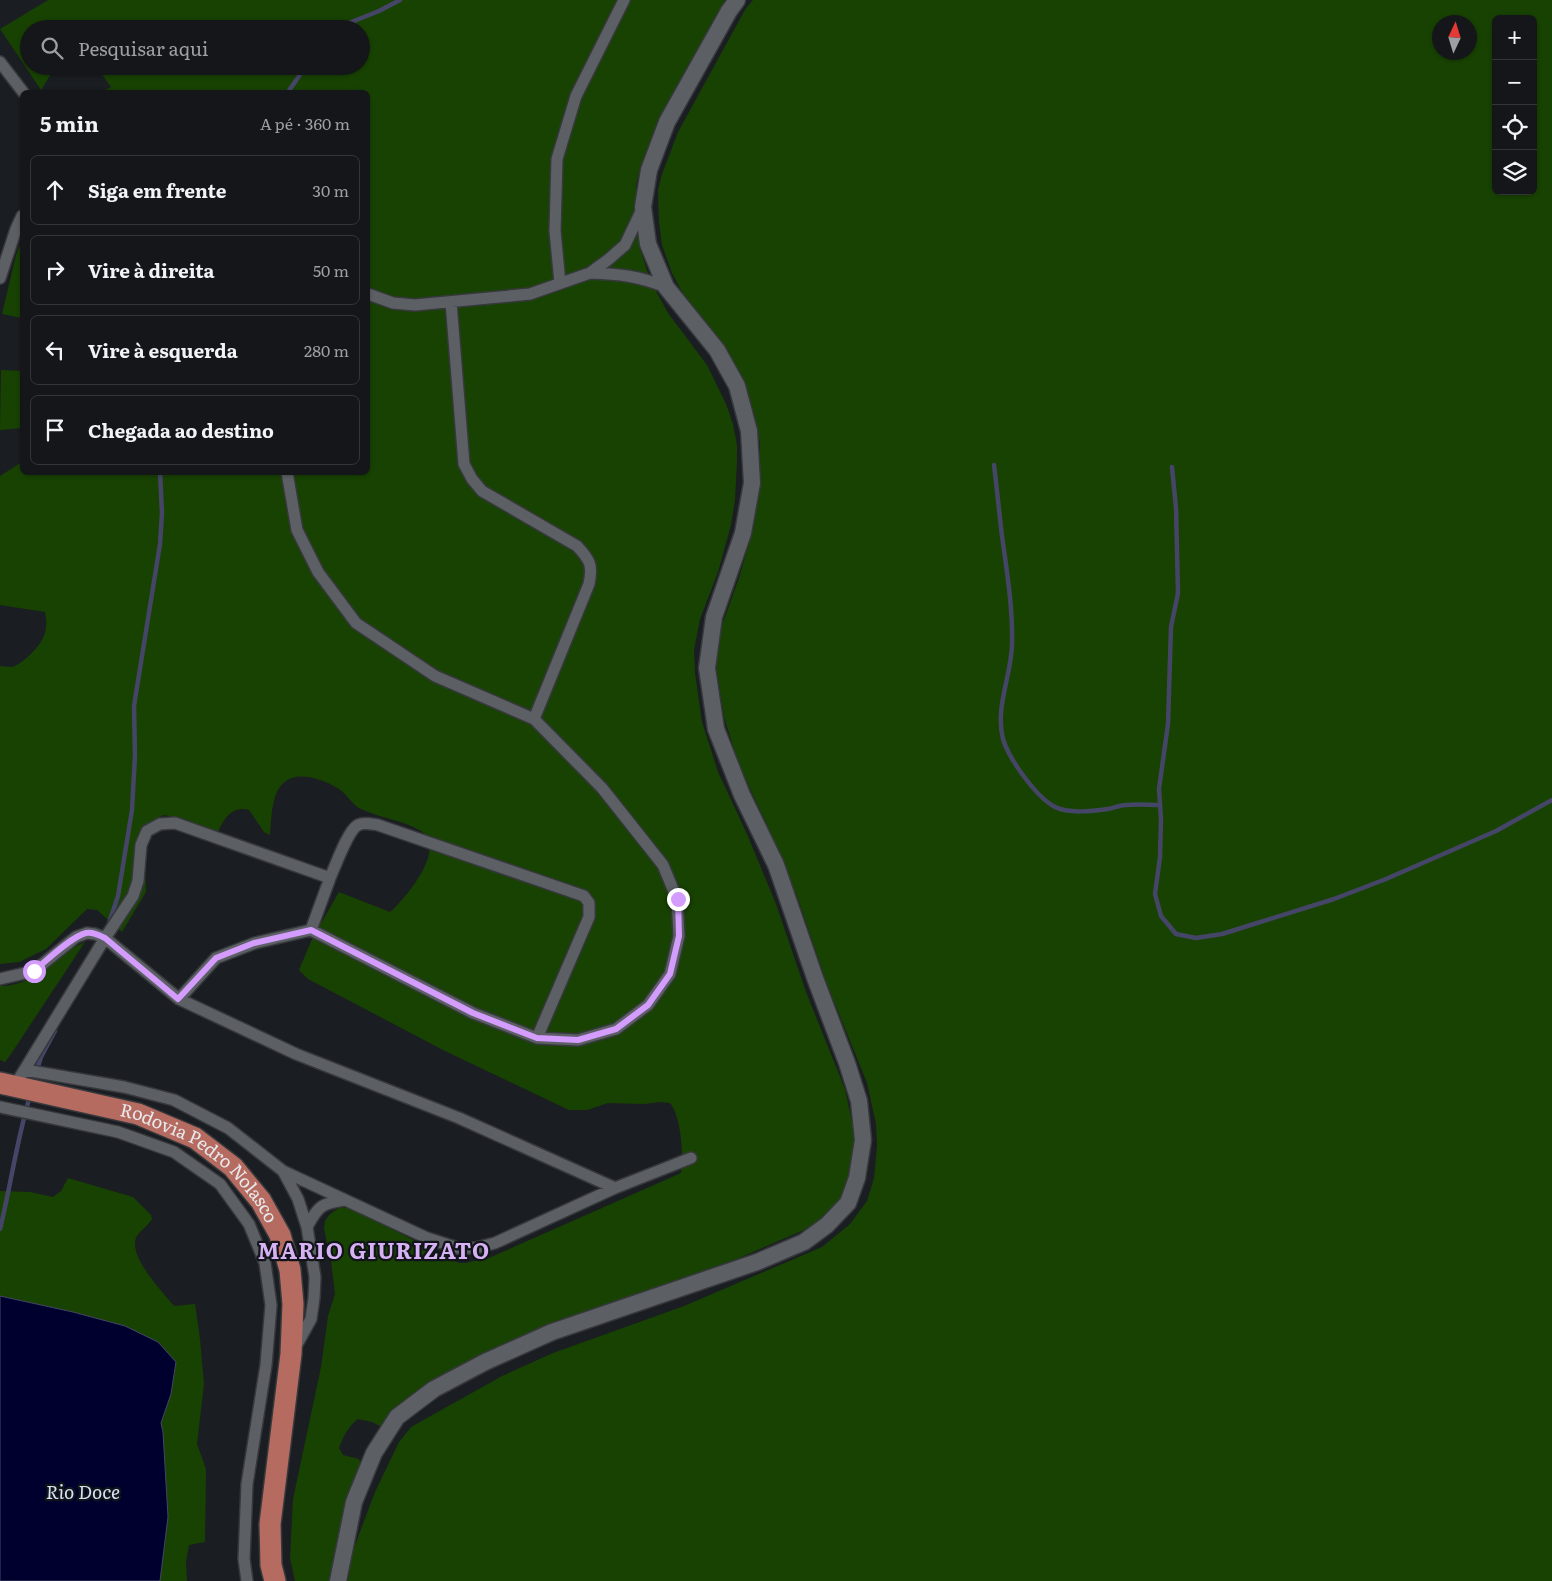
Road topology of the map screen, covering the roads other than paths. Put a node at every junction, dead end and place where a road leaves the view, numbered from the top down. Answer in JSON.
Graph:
{"nodes":[{"id":1,"x":624,"y":0,"type":"edge"},
{"id":2,"x":737,"y":0,"type":"edge"},
{"id":3,"x":0,"y":62,"type":"edge"},
{"id":4,"x":21,"y":90,"type":"edge"},
{"id":5,"x":643,"y":207,"type":"junction"},
{"id":6,"x":20,"y":220,"type":"edge"},
{"id":7,"x":590,"y":273,"type":"junction"},
{"id":8,"x":0,"y":278,"type":"edge"},
{"id":9,"x":560,"y":283,"type":"junction"},
{"id":10,"x":666,"y":287,"type":"junction"},
{"id":11,"x":370,"y":295,"type":"edge"},
{"id":12,"x":451,"y":302,"type":"junction"},
{"id":13,"x":287,"y":475,"type":"edge"},
{"id":14,"x":534,"y":719,"type":"junction"},
{"id":15,"x":330,"y":878,"type":"junction"},
{"id":16,"x":311,"y":930,"type":"junction"},
{"id":17,"x":105,"y":938,"type":"junction"},
{"id":18,"x":0,"y":979,"type":"edge"},
{"id":19,"x":178,"y":999,"type":"junction"},
{"id":20,"x":537,"y":1038,"type":"junction"},
{"id":21,"x":13,"y":1080,"type":"edge"},
{"id":22,"x":0,"y":1108,"type":"edge"},
{"id":23,"x":690,"y":1158,"type":"dead end"},
{"id":24,"x":283,"y":1171,"type":"junction"},
{"id":25,"x":615,"y":1188,"type":"junction"},
{"id":26,"x":345,"y":1200,"type":"junction"},
{"id":27,"x":307,"y":1227,"type":"junction"},
{"id":28,"x":292,"y":1354,"type":"junction"},
{"id":29,"x":247,"y":1581,"type":"edge"},
{"id":30,"x":274,"y":1581,"type":"edge"},
{"id":31,"x":338,"y":1581,"type":"edge"}],
"edges":[{"from":1,"to":9,"type":"street"},
{"from":2,"to":5,"type":"street"},
{"from":3,"to":4,"type":"street"},
{"from":5,"to":7,"type":"street"},
{"from":5,"to":10,"type":"street"},
{"from":6,"to":8,"type":"street"},
{"from":7,"to":9,"type":"street"},
{"from":7,"to":10,"type":"street"},
{"from":9,"to":12,"type":"street"},
{"from":10,"to":31,"type":"street"},
{"from":11,"to":12,"type":"street"},
{"from":12,"to":14,"type":"street"},
{"from":13,"to":14,"type":"street"},
{"from":14,"to":20,"type":"street"},
{"from":15,"to":16,"type":"street"},
{"from":15,"to":17,"type":"street"},
{"from":15,"to":20,"type":"street"},
{"from":16,"to":19,"type":"street"},
{"from":16,"to":20,"type":"street"},
{"from":17,"to":18,"type":"street"},
{"from":17,"to":19,"type":"street"},
{"from":17,"to":21,"type":"street"},
{"from":19,"to":25,"type":"street"},
{"from":21,"to":24,"type":"street"},
{"from":21,"to":28,"type":"highway","name":"Rodovia Pedro Nolasco"},
{"from":22,"to":29,"type":"street"},
{"from":23,"to":25,"type":"street"},
{"from":24,"to":26,"type":"street"},
{"from":24,"to":27,"type":"street"},
{"from":25,"to":26,"type":"street"},
{"from":26,"to":27,"type":"street"},
{"from":27,"to":28,"type":"street"},
{"from":28,"to":30,"type":"highway","name":"Rodovia Pedro Nolasco"}]}
